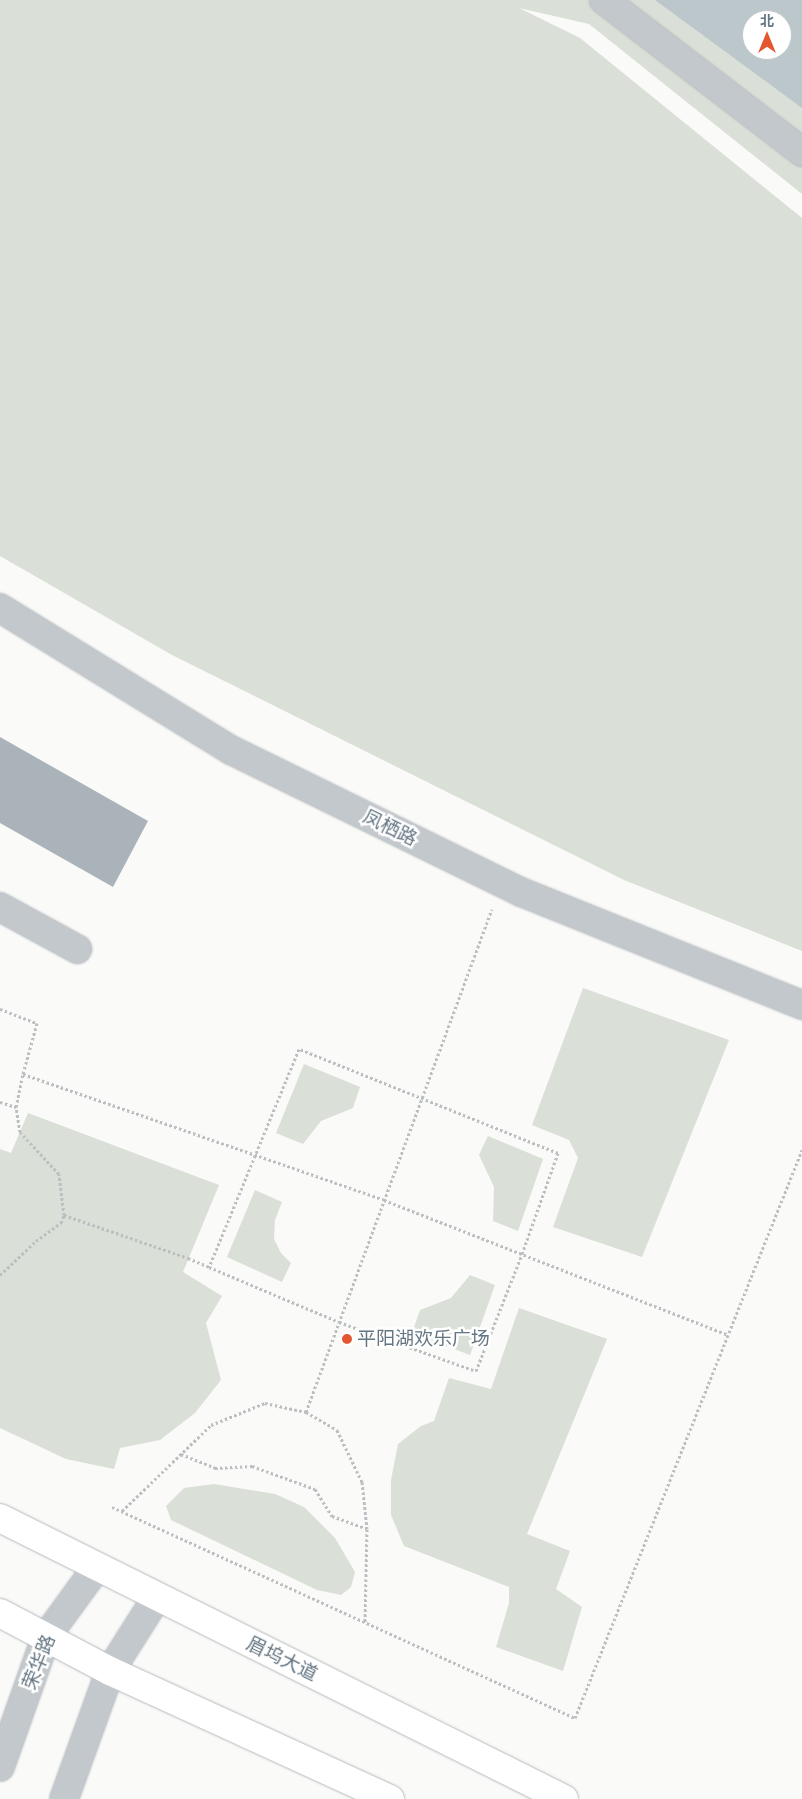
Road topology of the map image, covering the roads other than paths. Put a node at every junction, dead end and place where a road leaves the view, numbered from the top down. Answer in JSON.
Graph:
{"nodes":[{"id":1,"x":604,"y":0,"type":"edge"},
{"id":2,"x":802,"y":152,"type":"edge"},
{"id":3,"x":0,"y":608,"type":"edge"},
{"id":4,"x":0,"y":907,"type":"edge"},
{"id":5,"x":77,"y":949,"type":"dead end"},
{"id":6,"x":802,"y":1005,"type":"edge"},
{"id":7,"x":0,"y":1518,"type":"edge"},
{"id":8,"x":97,"y":1567,"type":"junction"},
{"id":9,"x":157,"y":1597,"type":"junction"},
{"id":10,"x":0,"y":1613,"type":"edge"},
{"id":11,"x":46,"y":1637,"type":"junction"},
{"id":12,"x":110,"y":1671,"type":"junction"},
{"id":13,"x":0,"y":1767,"type":"edge"},
{"id":14,"x":64,"y":1799,"type":"edge"},
{"id":15,"x":390,"y":1799,"type":"edge"},
{"id":16,"x":564,"y":1799,"type":"edge"}],
"edges":[{"from":1,"to":2,"type":"street"},
{"from":3,"to":6,"type":"street","name":"凤栖路"},
{"from":4,"to":5,"type":"street"},
{"from":7,"to":8,"type":"main road","name":"眉坞大道"},
{"from":8,"to":9,"type":"main road","name":"眉坞大道"},
{"from":8,"to":11,"type":"street","name":"荣华路"},
{"from":9,"to":12,"type":"street"},
{"from":9,"to":16,"type":"main road","name":"眉坞大道"},
{"from":10,"to":11,"type":"main road"},
{"from":11,"to":12,"type":"main road"},
{"from":11,"to":13,"type":"street","name":"荣华路"},
{"from":12,"to":14,"type":"street"},
{"from":12,"to":15,"type":"main road"}]}
